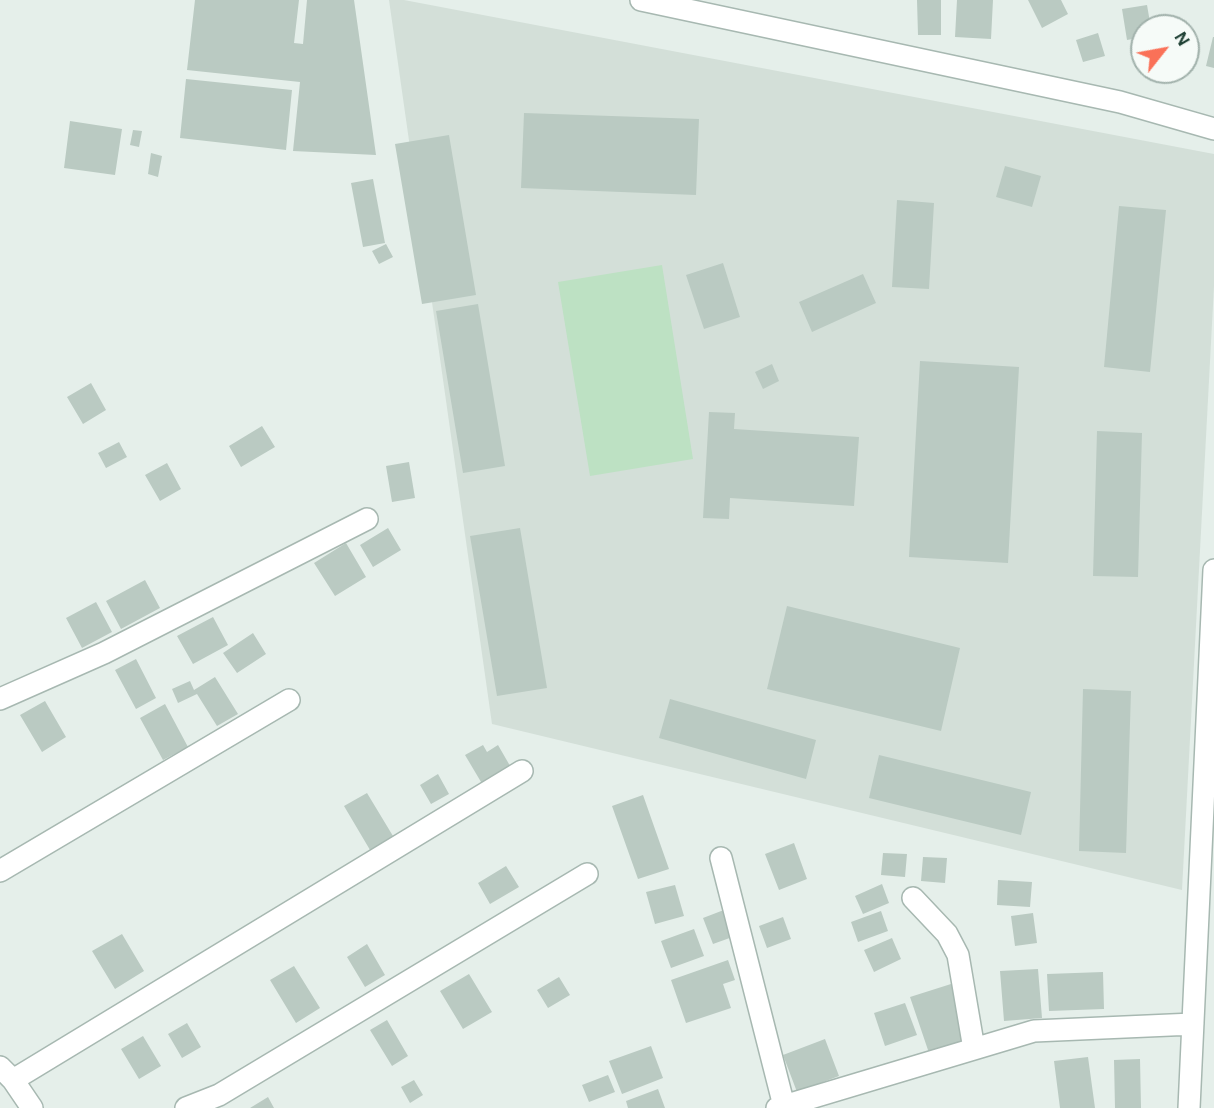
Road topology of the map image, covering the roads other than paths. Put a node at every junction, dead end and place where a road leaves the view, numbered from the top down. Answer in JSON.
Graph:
{"nodes":[{"id":1,"x":641,"y":0,"type":"edge"},
{"id":2,"x":1214,"y":129,"type":"edge"},
{"id":3,"x":366,"y":519,"type":"dead end"},
{"id":4,"x":1214,"y":570,"type":"edge"},
{"id":5,"x":0,"y":699,"type":"edge"},
{"id":6,"x":289,"y":700,"type":"dead end"},
{"id":7,"x":1209,"y":750,"type":"edge"},
{"id":8,"x":522,"y":771,"type":"dead end"},
{"id":9,"x":721,"y":858,"type":"dead end"},
{"id":10,"x":0,"y":872,"type":"edge"},
{"id":11,"x":587,"y":874,"type":"dead end"},
{"id":12,"x":1207,"y":881,"type":"edge"},
{"id":13,"x":913,"y":898,"type":"dead end"},
{"id":14,"x":1193,"y":1024,"type":"junction"},
{"id":15,"x":974,"y":1049,"type":"junction"},
{"id":16,"x":6,"y":1073,"type":"edge"},
{"id":17,"x":781,"y":1107,"type":"edge"},
{"id":18,"x":32,"y":1108,"type":"edge"},
{"id":19,"x":186,"y":1108,"type":"edge"},
{"id":20,"x":1189,"y":1108,"type":"edge"}],
"edges":[{"from":1,"to":2,"type":"street"},
{"from":3,"to":5,"type":"street"},
{"from":4,"to":7,"type":"street"},
{"from":6,"to":10,"type":"street"},
{"from":7,"to":12,"type":"street"},
{"from":8,"to":16,"type":"street"},
{"from":9,"to":17,"type":"street"},
{"from":11,"to":19,"type":"street"},
{"from":12,"to":14,"type":"street"},
{"from":13,"to":15,"type":"street"},
{"from":14,"to":15,"type":"street"},
{"from":14,"to":20,"type":"street"},
{"from":15,"to":17,"type":"street"},
{"from":16,"to":18,"type":"street"}]}
